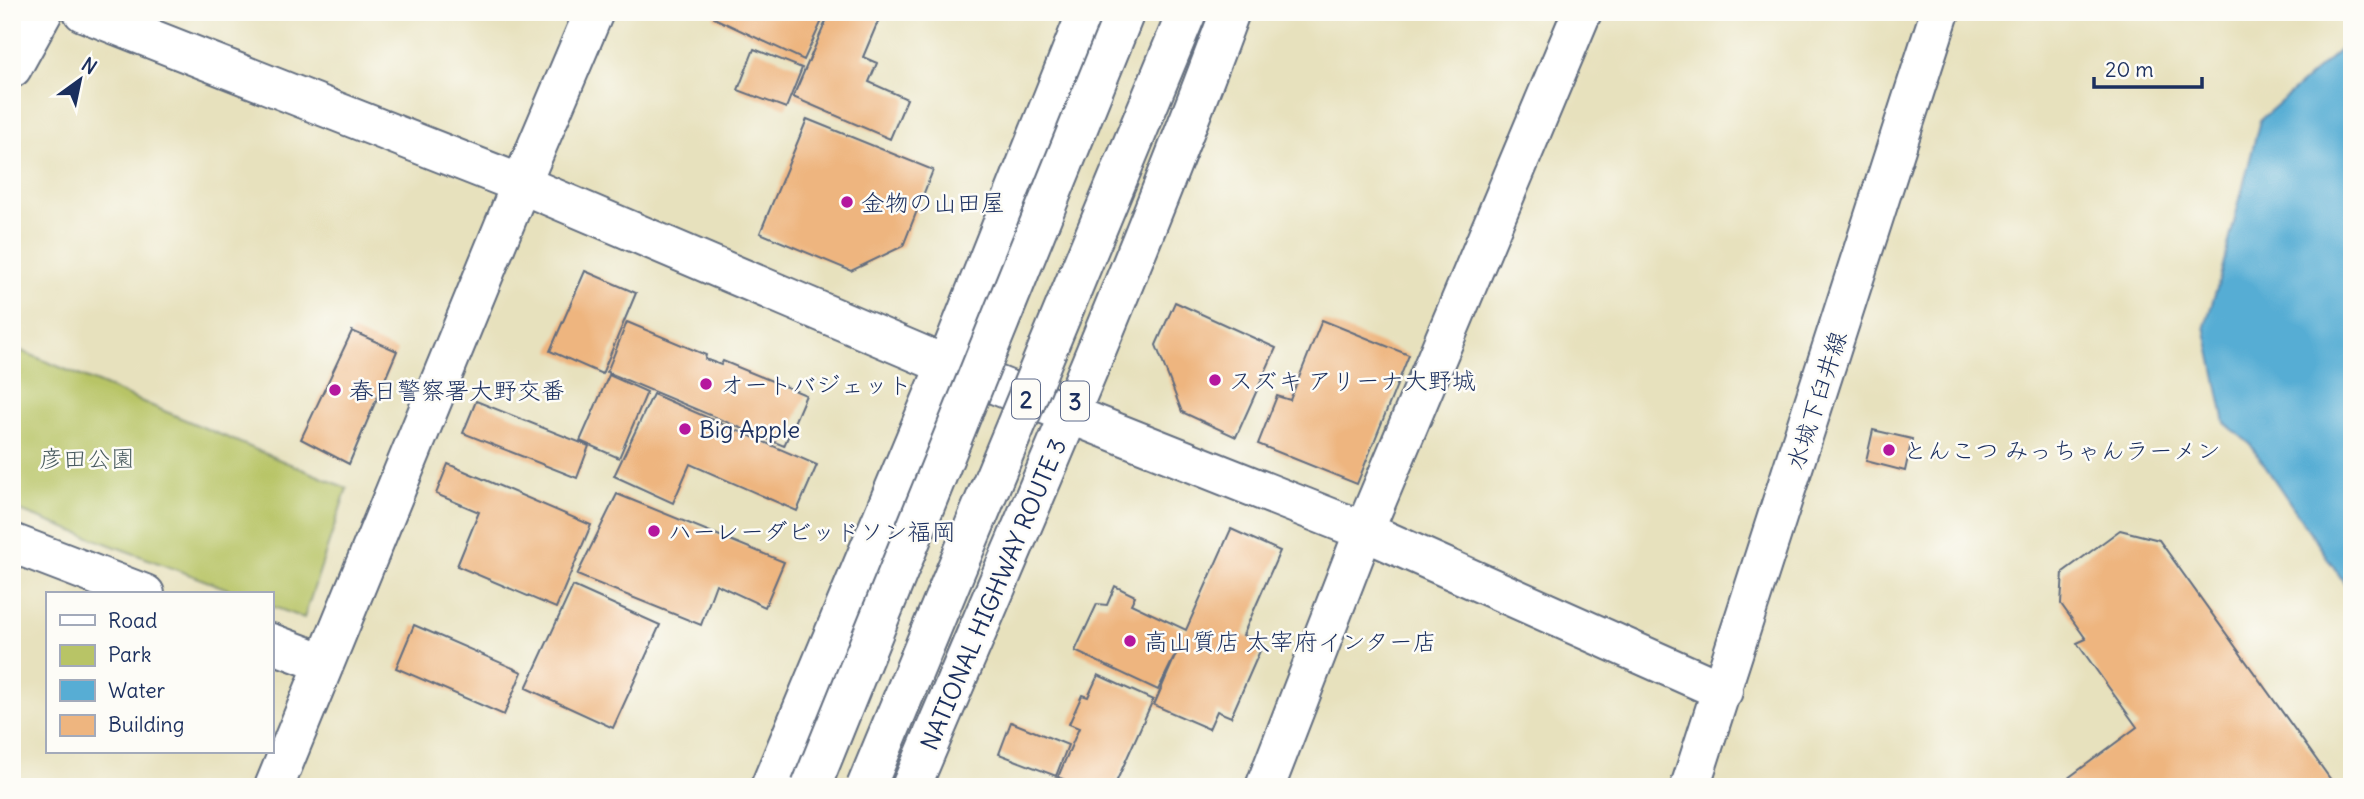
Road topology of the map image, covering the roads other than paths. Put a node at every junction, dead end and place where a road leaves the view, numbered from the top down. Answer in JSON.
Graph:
{"nodes":[{"id":1,"x":43,"y":12,"type":"edge"},
{"id":2,"x":83,"y":12,"type":"edge"},
{"id":3,"x":594,"y":12,"type":"edge"},
{"id":4,"x":1087,"y":12,"type":"edge"},
{"id":5,"x":1125,"y":12,"type":"edge"},
{"id":6,"x":1187,"y":12,"type":"edge"},
{"id":7,"x":1230,"y":12,"type":"edge"},
{"id":8,"x":1582,"y":12,"type":"edge"},
{"id":9,"x":1940,"y":12,"type":"edge"},
{"id":10,"x":12,"y":68,"type":"edge"},
{"id":11,"x":520,"y":184,"type":"junction"},
{"id":12,"x":946,"y":365,"type":"junction"},
{"id":13,"x":1069,"y":416,"type":"junction"},
{"id":14,"x":1364,"y":531,"type":"junction"},
{"id":15,"x":12,"y":543,"type":"edge"},
{"id":16,"x":140,"y":592,"type":"edge"},
{"id":17,"x":273,"y":644,"type":"edge"},
{"id":18,"x":324,"y":663,"type":"junction"},
{"id":19,"x":1723,"y":691,"type":"junction"},
{"id":20,"x":274,"y":787,"type":"edge"},
{"id":21,"x":770,"y":787,"type":"edge"},
{"id":22,"x":811,"y":787,"type":"edge"},
{"id":23,"x":866,"y":787,"type":"edge"},
{"id":24,"x":911,"y":787,"type":"edge"},
{"id":25,"x":1265,"y":787,"type":"edge"},
{"id":26,"x":1690,"y":787,"type":"edge"}],
"edges":[{"from":1,"to":10,"type":"main road"},
{"from":2,"to":11,"type":"main road"},
{"from":3,"to":11,"type":"main road"},
{"from":4,"to":12,"type":"main road"},
{"from":5,"to":22,"type":"main road","number":"2","bridge":true},
{"from":6,"to":23,"type":"main road","number":"2","bridge":true},
{"from":7,"to":13,"type":"main road","name":"NATIONAL HIGHWAY ROUTE 3","number":"3"},
{"from":8,"to":14,"type":"main road"},
{"from":9,"to":19,"type":"main road","name":"水城下臼井線"},
{"from":11,"to":12,"type":"main road"},
{"from":11,"to":18,"type":"main road"},
{"from":12,"to":13,"type":"main road"},
{"from":12,"to":21,"type":"main road"},
{"from":13,"to":14,"type":"main road"},
{"from":13,"to":24,"type":"main road","name":"NATIONAL HIGHWAY ROUTE 3","number":"3"},
{"from":14,"to":19,"type":"main road"},
{"from":14,"to":25,"type":"main road"},
{"from":15,"to":16,"type":"main road"},
{"from":17,"to":18,"type":"main road"},
{"from":18,"to":20,"type":"main road"},
{"from":19,"to":26,"type":"main road","name":"水城下臼井線"}]}
